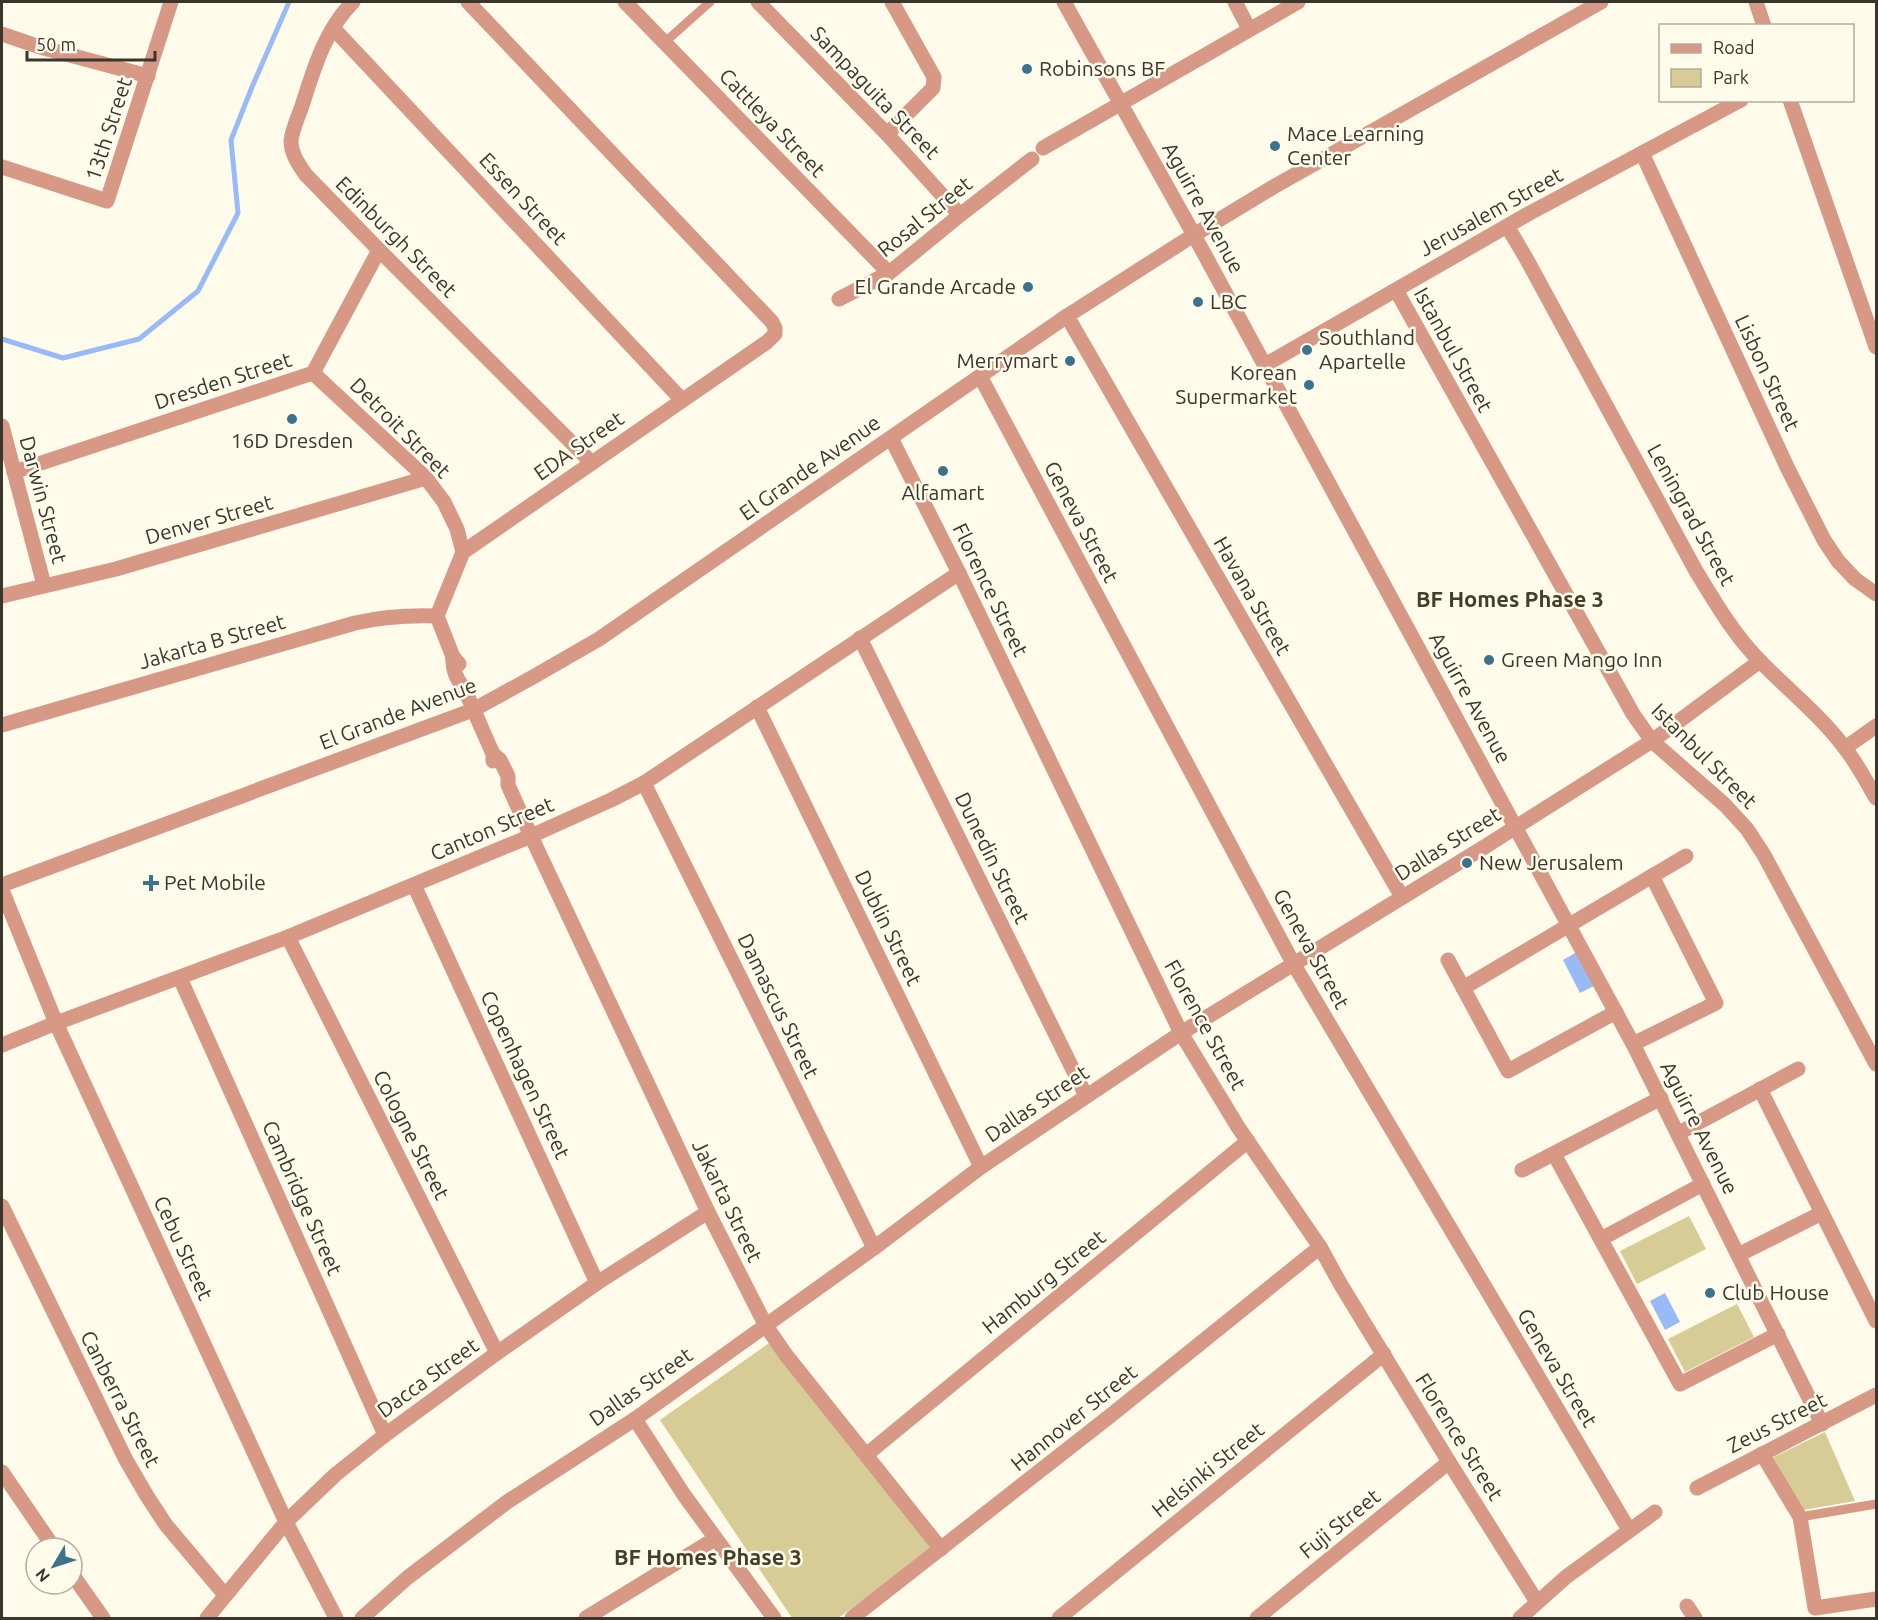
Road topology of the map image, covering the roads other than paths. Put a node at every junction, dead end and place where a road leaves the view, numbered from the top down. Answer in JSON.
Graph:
{"nodes":[{"id":1,"x":171,"y":2,"type":"edge"},
{"id":2,"x":353,"y":2,"type":"edge"},
{"id":3,"x":468,"y":2,"type":"edge"},
{"id":4,"x":624,"y":2,"type":"edge"},
{"id":5,"x":710,"y":2,"type":"edge"},
{"id":6,"x":758,"y":2,"type":"edge"},
{"id":7,"x":892,"y":2,"type":"edge"},
{"id":8,"x":1064,"y":2,"type":"edge"},
{"id":9,"x":1235,"y":2,"type":"edge"},
{"id":10,"x":1298,"y":2,"type":"edge"},
{"id":11,"x":1601,"y":2,"type":"edge"},
{"id":12,"x":1756,"y":2,"type":"edge"},
{"id":13,"x":1763,"y":24,"type":"edge"},
{"id":14,"x":333,"y":28,"type":"junction"},
{"id":15,"x":1249,"y":29,"type":"junction"},
{"id":16,"x":2,"y":34,"type":"edge"},
{"id":17,"x":664,"y":43,"type":"junction"},
{"id":18,"x":148,"y":76,"type":"junction"},
{"id":19,"x":1737,"y":102,"type":"edge"},
{"id":20,"x":1791,"y":102,"type":"edge"},
{"id":21,"x":1121,"y":103,"type":"junction"},
{"id":22,"x":887,"y":134,"type":"junction"},
{"id":23,"x":1043,"y":148,"type":"dead end"},
{"id":24,"x":1642,"y":153,"type":"junction"},
{"id":25,"x":1032,"y":159,"type":"dead end"},
{"id":26,"x":2,"y":167,"type":"edge"},
{"id":27,"x":960,"y":215,"type":"junction"},
{"id":28,"x":1507,"y":226,"type":"junction"},
{"id":29,"x":1194,"y":235,"type":"junction"},
{"id":30,"x":379,"y":250,"type":"junction"},
{"id":31,"x":889,"y":273,"type":"junction"},
{"id":32,"x":1396,"y":290,"type":"junction"},
{"id":33,"x":839,"y":299,"type":"dead end"},
{"id":34,"x":1067,"y":316,"type":"junction"},
{"id":35,"x":1876,"y":347,"type":"edge"},
{"id":36,"x":1265,"y":365,"type":"junction"},
{"id":37,"x":314,"y":373,"type":"junction"},
{"id":38,"x":980,"y":376,"type":"junction"},
{"id":39,"x":682,"y":400,"type":"junction"},
{"id":40,"x":2,"y":426,"type":"edge"},
{"id":41,"x":891,"y":438,"type":"junction"},
{"id":42,"x":592,"y":463,"type":"junction"},
{"id":43,"x":14,"y":472,"type":"junction"},
{"id":44,"x":426,"y":478,"type":"junction"},
{"id":45,"x":463,"y":552,"type":"junction"},
{"id":46,"x":959,"y":573,"type":"junction"},
{"id":47,"x":44,"y":585,"type":"junction"},
{"id":48,"x":1876,"y":594,"type":"edge"},
{"id":49,"x":2,"y":596,"type":"edge"},
{"id":50,"x":437,"y":616,"type":"junction"},
{"id":51,"x":860,"y":638,"type":"junction"},
{"id":52,"x":1760,"y":662,"type":"junction"},
{"id":53,"x":757,"y":707,"type":"junction"},
{"id":54,"x":473,"y":710,"type":"junction"},
{"id":55,"x":2,"y":725,"type":"edge"},
{"id":56,"x":1876,"y":726,"type":"edge"},
{"id":57,"x":1652,"y":741,"type":"junction"},
{"id":58,"x":1845,"y":748,"type":"junction"},
{"id":59,"x":644,"y":783,"type":"junction"},
{"id":60,"x":1876,"y":798,"type":"edge"},
{"id":61,"x":1516,"y":827,"type":"junction"},
{"id":62,"x":531,"y":836,"type":"junction"},
{"id":63,"x":1686,"y":856,"type":"dead end"},
{"id":64,"x":1652,"y":876,"type":"junction"},
{"id":65,"x":2,"y":885,"type":"edge"},
{"id":66,"x":414,"y":885,"type":"junction"},
{"id":67,"x":2,"y":890,"type":"edge"},
{"id":68,"x":1402,"y":897,"type":"junction"},
{"id":69,"x":1569,"y":924,"type":"junction"},
{"id":70,"x":288,"y":937,"type":"junction"},
{"id":71,"x":1448,"y":960,"type":"dead end"},
{"id":72,"x":1293,"y":963,"type":"junction"},
{"id":73,"x":180,"y":978,"type":"junction"},
{"id":74,"x":1463,"y":988,"type":"junction"},
{"id":75,"x":1616,"y":1012,"type":"junction"},
{"id":76,"x":56,"y":1023,"type":"junction"},
{"id":77,"x":1181,"y":1033,"type":"junction"},
{"id":78,"x":1633,"y":1044,"type":"junction"},
{"id":79,"x":2,"y":1045,"type":"edge"},
{"id":80,"x":1876,"y":1064,"type":"edge"},
{"id":81,"x":1798,"y":1069,"type":"dead end"},
{"id":82,"x":1760,"y":1089,"type":"junction"},
{"id":83,"x":1086,"y":1096,"type":"junction"},
{"id":84,"x":1661,"y":1098,"type":"junction"},
{"id":85,"x":1679,"y":1132,"type":"junction"},
{"id":86,"x":1248,"y":1141,"type":"junction"},
{"id":87,"x":1554,"y":1154,"type":"junction"},
{"id":88,"x":981,"y":1167,"type":"junction"},
{"id":89,"x":1522,"y":1170,"type":"dead end"},
{"id":90,"x":1704,"y":1184,"type":"junction"},
{"id":91,"x":2,"y":1206,"type":"edge"},
{"id":92,"x":708,"y":1212,"type":"junction"},
{"id":93,"x":1822,"y":1213,"type":"junction"},
{"id":94,"x":1601,"y":1239,"type":"junction"},
{"id":95,"x":1320,"y":1247,"type":"junction"},
{"id":96,"x":874,"y":1248,"type":"junction"},
{"id":97,"x":1738,"y":1255,"type":"junction"},
{"id":98,"x":597,"y":1283,"type":"junction"},
{"id":99,"x":1876,"y":1321,"type":"edge"},
{"id":100,"x":766,"y":1326,"type":"junction"},
{"id":101,"x":1778,"y":1334,"type":"junction"},
{"id":102,"x":497,"y":1353,"type":"junction"},
{"id":103,"x":1384,"y":1354,"type":"junction"},
{"id":104,"x":1876,"y":1395,"type":"edge"},
{"id":105,"x":635,"y":1419,"type":"junction"},
{"id":106,"x":1821,"y":1424,"type":"junction"},
{"id":107,"x":386,"y":1435,"type":"junction"},
{"id":108,"x":1762,"y":1454,"type":"junction"},
{"id":109,"x":866,"y":1455,"type":"junction"},
{"id":110,"x":1449,"y":1462,"type":"junction"},
{"id":111,"x":2,"y":1472,"type":"edge"},
{"id":112,"x":1697,"y":1488,"type":"dead end"},
{"id":113,"x":1876,"y":1504,"type":"edge"},
{"id":114,"x":1654,"y":1512,"type":"dead end"},
{"id":115,"x":1800,"y":1517,"type":"junction"},
{"id":116,"x":286,"y":1522,"type":"junction"},
{"id":117,"x":1629,"y":1530,"type":"junction"},
{"id":118,"x":46,"y":1536,"type":"edge"},
{"id":119,"x":715,"y":1539,"type":"junction"},
{"id":120,"x":941,"y":1550,"type":"junction"},
{"id":121,"x":84,"y":1591,"type":"edge"},
{"id":122,"x":225,"y":1595,"type":"junction"},
{"id":123,"x":1876,"y":1599,"type":"edge"},
{"id":124,"x":1537,"y":1602,"type":"junction"},
{"id":125,"x":103,"y":1618,"type":"edge"},
{"id":126,"x":207,"y":1618,"type":"edge"},
{"id":127,"x":336,"y":1618,"type":"edge"},
{"id":128,"x":362,"y":1618,"type":"edge"},
{"id":129,"x":586,"y":1618,"type":"edge"},
{"id":130,"x":774,"y":1618,"type":"edge"},
{"id":131,"x":852,"y":1618,"type":"edge"},
{"id":132,"x":1059,"y":1618,"type":"edge"},
{"id":133,"x":1257,"y":1618,"type":"edge"},
{"id":134,"x":1520,"y":1618,"type":"edge"}],
"edges":[{"from":1,"to":18,"type":"street","name":"13th Street"},
{"from":2,"to":14,"type":"street","name":"Edinburgh Street"},
{"from":3,"to":39,"type":"street","name":"EDA Street"},
{"from":4,"to":17,"type":"street","name":"Cattleya Street"},
{"from":5,"to":17,"type":"lane"},
{"from":6,"to":22,"type":"street","name":"Sampaguita Street"},
{"from":7,"to":22,"type":"street"},
{"from":8,"to":21,"type":"street","name":"Aguirre Avenue"},
{"from":9,"to":15,"type":"street"},
{"from":10,"to":15,"type":"street"},
{"from":11,"to":29,"type":"street","name":"El Grande Avenue"},
{"from":12,"to":13,"type":"street"},
{"from":14,"to":30,"type":"street","name":"Edinburgh Street"},
{"from":14,"to":39,"type":"street","name":"Essen Street"},
{"from":15,"to":21,"type":"street"},
{"from":16,"to":18,"type":"street"},
{"from":17,"to":31,"type":"street","name":"Cattleya Street"},
{"from":18,"to":26,"type":"street","name":"13th Street"},
{"from":19,"to":24,"type":"street","name":"Jerusalem Street"},
{"from":20,"to":35,"type":"street"},
{"from":21,"to":23,"type":"street"},
{"from":21,"to":29,"type":"street","name":"Aguirre Avenue"},
{"from":22,"to":27,"type":"street","name":"Sampaguita Street"},
{"from":24,"to":28,"type":"street","name":"Jerusalem Street"},
{"from":24,"to":48,"type":"street","name":"Lisbon Street"},
{"from":25,"to":27,"type":"street","name":"Rosal Street"},
{"from":27,"to":31,"type":"street","name":"Rosal Street"},
{"from":28,"to":32,"type":"street","name":"Jerusalem Street"},
{"from":28,"to":52,"type":"street","name":"Leningrad Street"},
{"from":29,"to":34,"type":"street","name":"El Grande Avenue"},
{"from":29,"to":36,"type":"street","name":"Aguirre Avenue"},
{"from":30,"to":37,"type":"street","name":"Dresden Street"},
{"from":30,"to":42,"type":"street","name":"Edinburgh Street"},
{"from":31,"to":33,"type":"street","name":"Rosal Street"},
{"from":32,"to":36,"type":"street","name":"Jerusalem Street"},
{"from":32,"to":57,"type":"street","name":"Istanbul Street"},
{"from":34,"to":38,"type":"street","name":"El Grande Avenue"},
{"from":34,"to":68,"type":"street","name":"Havana Street"},
{"from":36,"to":61,"type":"street","name":"Aguirre Avenue"},
{"from":37,"to":43,"type":"street","name":"Dresden Street"},
{"from":37,"to":44,"type":"street","name":"Detroit Street"},
{"from":38,"to":41,"type":"street","name":"El Grande Avenue"},
{"from":38,"to":72,"type":"street","name":"Geneva Street"},
{"from":39,"to":42,"type":"street","name":"EDA Street"},
{"from":40,"to":43,"type":"street","name":"Darwin Street"},
{"from":41,"to":46,"type":"street","name":"Florence Street"},
{"from":41,"to":54,"type":"street","name":"El Grande Avenue"},
{"from":42,"to":45,"type":"street","name":"EDA Street"},
{"from":43,"to":47,"type":"street","name":"Darwin Street"},
{"from":44,"to":45,"type":"street","name":"Detroit Street"},
{"from":44,"to":47,"type":"street","name":"Denver Street"},
{"from":45,"to":50,"type":"street"},
{"from":46,"to":51,"type":"street","name":"Canton Street"},
{"from":46,"to":77,"type":"street","name":"Florence Street"},
{"from":47,"to":49,"type":"street","name":"Denver Street"},
{"from":50,"to":54,"type":"street","name":"Jakarta Street"},
{"from":50,"to":55,"type":"street","name":"Jakarta B Street"},
{"from":51,"to":53,"type":"street","name":"Canton Street"},
{"from":51,"to":83,"type":"street","name":"Dunedin Street"},
{"from":52,"to":57,"type":"street","name":"Dallas Street"},
{"from":52,"to":58,"type":"street","name":"Leningrad Street"},
{"from":53,"to":59,"type":"street","name":"Canton Street"},
{"from":53,"to":88,"type":"street","name":"Dublin Street"},
{"from":54,"to":62,"type":"street","name":"Jakarta Street"},
{"from":54,"to":65,"type":"street","name":"El Grande Avenue"},
{"from":56,"to":58,"type":"street"},
{"from":57,"to":61,"type":"street","name":"Dallas Street"},
{"from":57,"to":80,"type":"street","name":"Istanbul Street"},
{"from":58,"to":60,"type":"street","name":"Leningrad Street"},
{"from":59,"to":62,"type":"street","name":"Canton Street"},
{"from":59,"to":96,"type":"street","name":"Damascus Street"},
{"from":61,"to":68,"type":"street","name":"Dallas Street"},
{"from":61,"to":69,"type":"street","name":"Aguirre Avenue"},
{"from":62,"to":66,"type":"street","name":"Canton Street"},
{"from":62,"to":92,"type":"street","name":"Jakarta Street"},
{"from":63,"to":64,"type":"street"},
{"from":64,"to":69,"type":"street"},
{"from":64,"to":78,"type":"street"},
{"from":66,"to":70,"type":"street","name":"Canton Street"},
{"from":66,"to":98,"type":"street","name":"Copenhagen Street"},
{"from":67,"to":76,"type":"street","name":"Cebu Street"},
{"from":68,"to":72,"type":"street","name":"Dallas Street"},
{"from":69,"to":74,"type":"street"},
{"from":69,"to":75,"type":"street","name":"Aguirre Avenue"},
{"from":70,"to":73,"type":"street","name":"Canton Street"},
{"from":70,"to":102,"type":"street","name":"Cologne Street"},
{"from":71,"to":74,"type":"street"},
{"from":72,"to":77,"type":"street","name":"Dallas Street"},
{"from":72,"to":117,"type":"street","name":"Geneva Street"},
{"from":73,"to":76,"type":"street","name":"Canton Street"},
{"from":73,"to":107,"type":"street","name":"Cambridge Street"},
{"from":74,"to":75,"type":"street"},
{"from":75,"to":78,"type":"street","name":"Aguirre Avenue"},
{"from":76,"to":79,"type":"street","name":"Canton Street"},
{"from":76,"to":116,"type":"street","name":"Cebu Street"},
{"from":77,"to":83,"type":"street","name":"Dallas Street"},
{"from":77,"to":86,"type":"street","name":"Florence Street"},
{"from":78,"to":84,"type":"street","name":"Aguirre Avenue"},
{"from":81,"to":82,"type":"street"},
{"from":82,"to":85,"type":"street"},
{"from":82,"to":93,"type":"street"},
{"from":83,"to":88,"type":"street","name":"Dallas Street"},
{"from":84,"to":85,"type":"street","name":"Aguirre Avenue"},
{"from":84,"to":87,"type":"street"},
{"from":85,"to":90,"type":"street","name":"Aguirre Avenue"},
{"from":86,"to":95,"type":"street","name":"Florence Street"},
{"from":86,"to":109,"type":"street","name":"Hamburg Street"},
{"from":87,"to":89,"type":"street"},
{"from":87,"to":94,"type":"street"},
{"from":88,"to":96,"type":"street","name":"Dallas Street"},
{"from":90,"to":94,"type":"street"},
{"from":90,"to":97,"type":"street","name":"Aguirre Avenue"},
{"from":91,"to":122,"type":"street","name":"Canberra Street"},
{"from":92,"to":98,"type":"street","name":"Dacca Street"},
{"from":92,"to":100,"type":"street","name":"Jakarta Street"},
{"from":93,"to":97,"type":"street"},
{"from":93,"to":99,"type":"street"},
{"from":94,"to":101,"type":"street"},
{"from":95,"to":103,"type":"street","name":"Florence Street"},
{"from":95,"to":120,"type":"street","name":"Hannover Street"},
{"from":96,"to":100,"type":"street","name":"Dallas Street"},
{"from":97,"to":101,"type":"street","name":"Aguirre Avenue"},
{"from":98,"to":102,"type":"street","name":"Dacca Street"},
{"from":100,"to":105,"type":"street","name":"Dallas Street"},
{"from":100,"to":109,"type":"street","name":"Jakarta Street"},
{"from":101,"to":106,"type":"street","name":"Aguirre Avenue"},
{"from":102,"to":107,"type":"street","name":"Dacca Street"},
{"from":103,"to":110,"type":"street","name":"Florence Street"},
{"from":103,"to":132,"type":"street","name":"Helsinki Street"},
{"from":104,"to":106,"type":"street","name":"Zeus Street"},
{"from":105,"to":119,"type":"street"},
{"from":105,"to":128,"type":"street","name":"Dallas Street"},
{"from":106,"to":108,"type":"street","name":"Zeus Street"},
{"from":107,"to":116,"type":"street","name":"Dacca Street"},
{"from":108,"to":112,"type":"street","name":"Zeus Street"},
{"from":108,"to":115,"type":"street"},
{"from":109,"to":120,"type":"street","name":"Jakarta Street"},
{"from":110,"to":124,"type":"street","name":"Florence Street"},
{"from":110,"to":133,"type":"street","name":"Fuji Street"},
{"from":111,"to":118,"type":"street"},
{"from":113,"to":115,"type":"lane"},
{"from":114,"to":117,"type":"street"},
{"from":115,"to":123,"type":"street"},
{"from":116,"to":122,"type":"street","name":"Dacca Street"},
{"from":116,"to":127,"type":"street","name":"Cebu Street"},
{"from":117,"to":124,"type":"street"},
{"from":119,"to":129,"type":"street"},
{"from":119,"to":130,"type":"street"},
{"from":120,"to":131,"type":"street","name":"Hannover Street"},
{"from":121,"to":125,"type":"street"},
{"from":122,"to":126,"type":"street","name":"Dacca Street"},
{"from":124,"to":134,"type":"street"}]}
